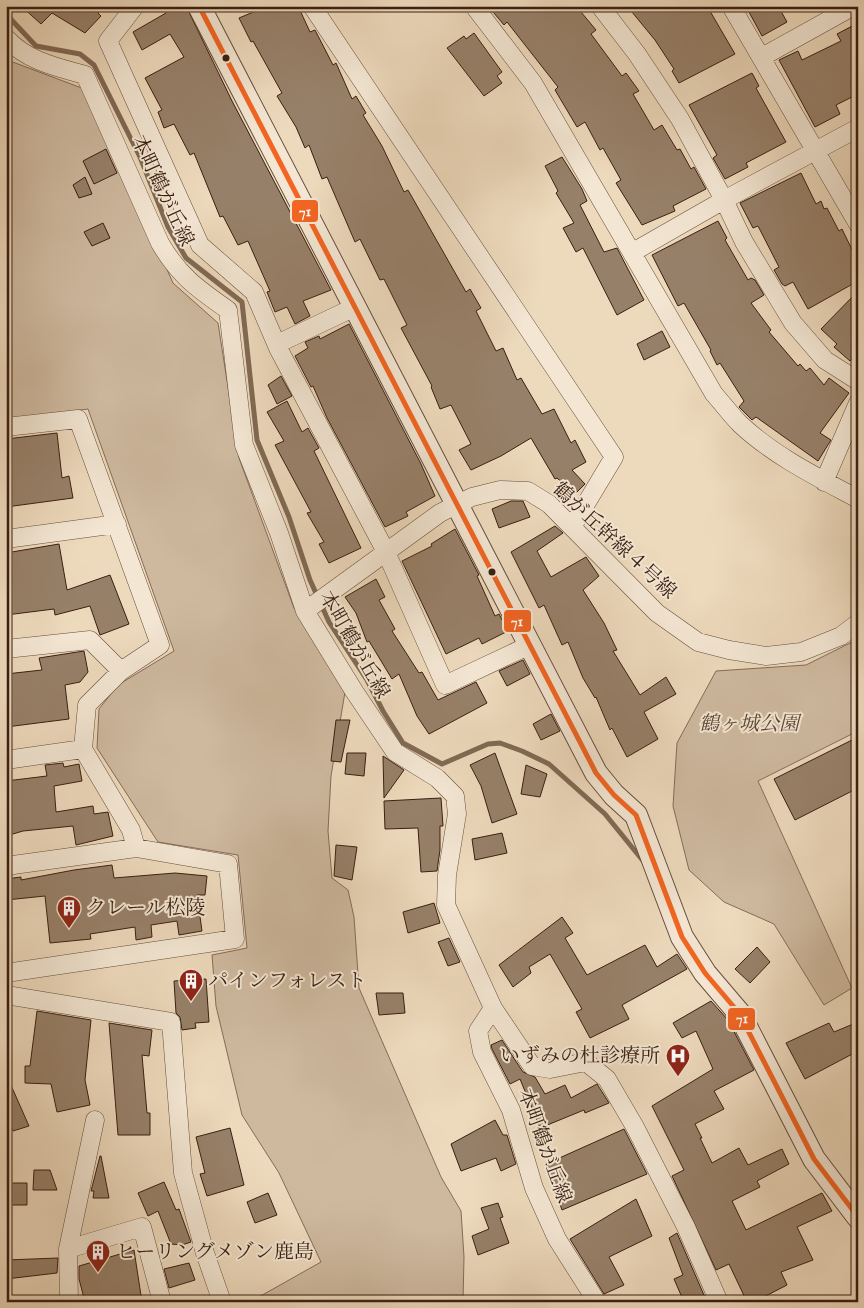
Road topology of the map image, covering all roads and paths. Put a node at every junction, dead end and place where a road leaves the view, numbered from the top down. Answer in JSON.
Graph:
{"nodes":[{"id":1,"x":135,"y":6,"type":"edge"},
{"id":2,"x":199,"y":6,"type":"edge"},
{"id":3,"x":312,"y":6,"type":"edge"},
{"id":4,"x":474,"y":6,"type":"edge"},
{"id":5,"x":600,"y":6,"type":"edge"},
{"id":6,"x":731,"y":6,"type":"edge"},
{"id":7,"x":854,"y":6,"type":"edge"},
{"id":8,"x":6,"y":38,"type":"edge"},
{"id":9,"x":762,"y":57,"type":"junction"},
{"id":10,"x":858,"y":128,"type":"edge"},
{"id":11,"x":815,"y":151,"type":"junction"},
{"id":12,"x":724,"y":200,"type":"junction"},
{"id":13,"x":858,"y":224,"type":"edge"},
{"id":14,"x":633,"y":252,"type":"junction"},
{"id":15,"x":355,"y":307,"type":"junction"},
{"id":16,"x":277,"y":344,"type":"junction"},
{"id":17,"x":858,"y":381,"type":"edge"},
{"id":18,"x":858,"y":402,"type":"edge"},
{"id":19,"x":6,"y":427,"type":"edge"},
{"id":20,"x":824,"y":482,"type":"junction"},
{"id":21,"x":858,"y":499,"type":"edge"},
{"id":22,"x":457,"y":504,"type":"junction"},
{"id":23,"x":117,"y":524,"type":"junction"},
{"id":24,"x":572,"y":527,"type":"junction"},
{"id":25,"x":6,"y":539,"type":"edge"},
{"id":26,"x":386,"y":552,"type":"junction"},
{"id":27,"x":315,"y":604,"type":"junction"},
{"id":28,"x":858,"y":623,"type":"edge"},
{"id":29,"x":530,"y":645,"type":"junction"},
{"id":30,"x":6,"y":650,"type":"edge"},
{"id":31,"x":121,"y":671,"type":"junction"},
{"id":32,"x":83,"y":749,"type":"junction"},
{"id":33,"x":6,"y":760,"type":"edge"},
{"id":34,"x":136,"y":848,"type":"junction"},
{"id":35,"x":6,"y":866,"type":"edge"},
{"id":36,"x":6,"y":972,"type":"edge"},
{"id":37,"x":6,"y":995,"type":"edge"},
{"id":38,"x":493,"y":1008,"type":"junction"},
{"id":39,"x":95,"y":1120,"type":"dead end"},
{"id":40,"x":855,"y":1208,"type":"edge"},
{"id":41,"x":68,"y":1249,"type":"junction"},
{"id":42,"x":69,"y":1302,"type":"edge"},
{"id":43,"x":162,"y":1302,"type":"edge"},
{"id":44,"x":222,"y":1302,"type":"edge"},
{"id":45,"x":597,"y":1302,"type":"edge"},
{"id":46,"x":719,"y":1302,"type":"edge"}],
"edges":[{"from":1,"to":16,"type":"street"},
{"from":2,"to":15,"type":"street"},
{"from":3,"to":24,"type":"street"},
{"from":4,"to":14,"type":"street"},
{"from":5,"to":12,"type":"street"},
{"from":6,"to":9,"type":"street"},
{"from":7,"to":9,"type":"street"},
{"from":8,"to":27,"type":"street","name":"本町鶴が丘線"},
{"from":9,"to":11,"type":"street"},
{"from":10,"to":11,"type":"street"},
{"from":11,"to":12,"type":"street"},
{"from":11,"to":13,"type":"street"},
{"from":12,"to":14,"type":"street"},
{"from":12,"to":17,"type":"street"},
{"from":14,"to":20,"type":"street"},
{"from":15,"to":16,"type":"street"},
{"from":15,"to":22,"type":"street"},
{"from":16,"to":26,"type":"street"},
{"from":18,"to":20,"type":"street"},
{"from":19,"to":23,"type":"street"},
{"from":20,"to":21,"type":"street"},
{"from":22,"to":24,"type":"street","name":"鶴が丘幹線４号線"},
{"from":22,"to":26,"type":"street","name":"鶴が丘幹線４号線"},
{"from":22,"to":29,"type":"street"},
{"from":23,"to":25,"type":"street"},
{"from":23,"to":31,"type":"street"},
{"from":24,"to":28,"type":"street","name":"鶴が丘幹線４号線"},
{"from":26,"to":27,"type":"street","name":"鶴が丘幹線４号線"},
{"from":26,"to":29,"type":"street"},
{"from":27,"to":38,"type":"street","name":"本町鶴が丘線"},
{"from":29,"to":40,"type":"street"},
{"from":30,"to":31,"type":"street"},
{"from":31,"to":32,"type":"street"},
{"from":32,"to":33,"type":"street"},
{"from":32,"to":34,"type":"street"},
{"from":34,"to":35,"type":"street"},
{"from":34,"to":36,"type":"street"},
{"from":37,"to":44,"type":"street"},
{"from":38,"to":45,"type":"street","name":"本町鶴が丘線"},
{"from":38,"to":46,"type":"street"},
{"from":39,"to":41,"type":"street"},
{"from":41,"to":42,"type":"street"},
{"from":41,"to":43,"type":"street"}]}
